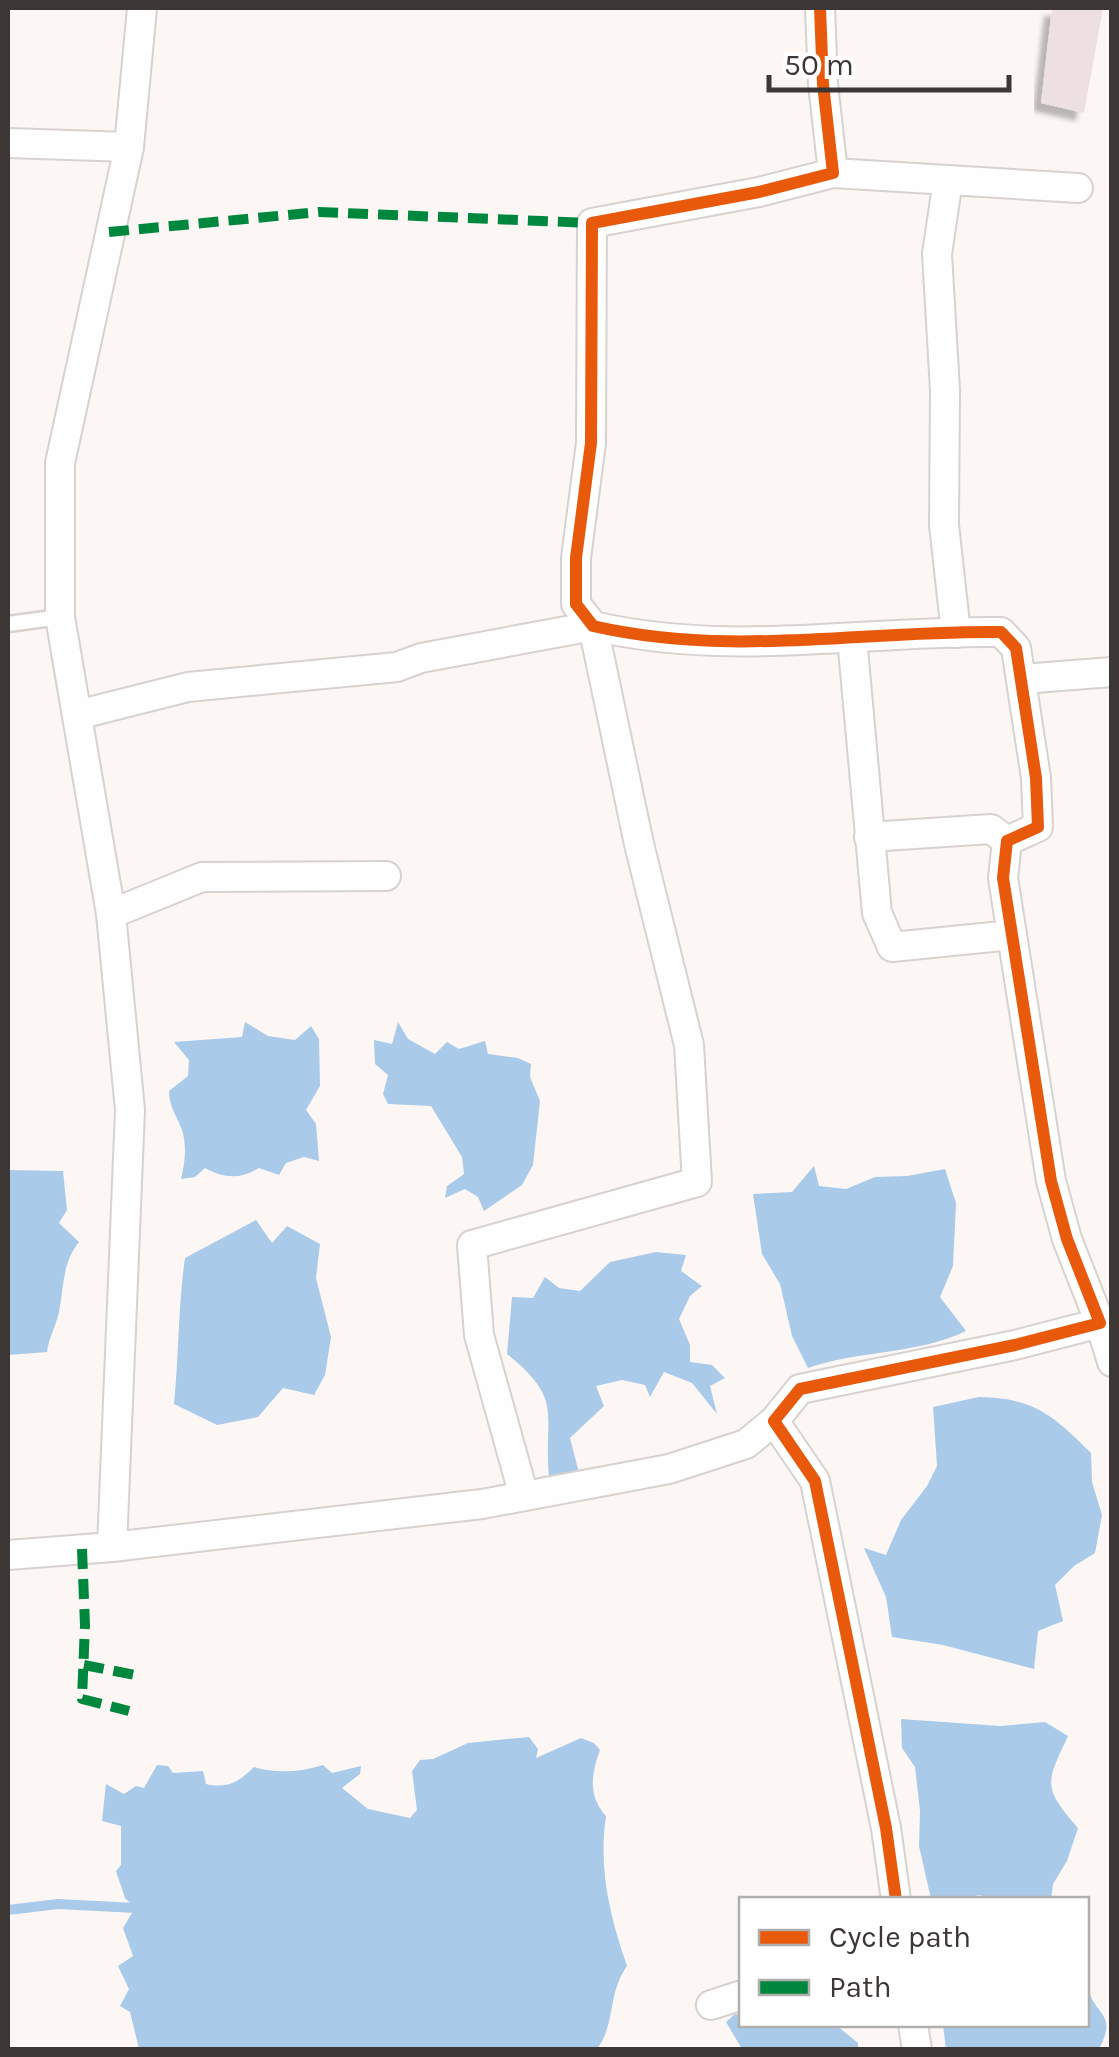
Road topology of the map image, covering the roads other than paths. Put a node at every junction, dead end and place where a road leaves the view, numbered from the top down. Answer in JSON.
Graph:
{"nodes":[{"id":1,"x":142,"y":8,"type":"edge"},
{"id":2,"x":820,"y":8,"type":"edge"},
{"id":3,"x":8,"y":143,"type":"edge"},
{"id":4,"x":129,"y":147,"type":"junction"},
{"id":5,"x":833,"y":174,"type":"junction"},
{"id":6,"x":948,"y":180,"type":"junction"},
{"id":7,"x":1078,"y":188,"type":"dead end"},
{"id":8,"x":60,"y":617,"type":"junction"},
{"id":9,"x":8,"y":624,"type":"edge"},
{"id":10,"x":593,"y":626,"type":"junction"},
{"id":11,"x":956,"y":633,"type":"junction"},
{"id":12,"x":852,"y":638,"type":"junction"},
{"id":13,"x":1112,"y":672,"type":"edge"},
{"id":14,"x":1022,"y":678,"type":"junction"},
{"id":15,"x":77,"y":715,"type":"junction"},
{"id":16,"x":870,"y":837,"type":"junction"},
{"id":17,"x":1007,"y":841,"type":"junction"},
{"id":18,"x":386,"y":876,"type":"dead end"},
{"id":19,"x":111,"y":914,"type":"junction"},
{"id":20,"x":1012,"y":935,"type":"junction"},
{"id":21,"x":1106,"y":1322,"type":"edge"},
{"id":22,"x":1112,"y":1362,"type":"edge"},
{"id":23,"x":774,"y":1421,"type":"junction"},
{"id":24,"x":524,"y":1496,"type":"junction"},
{"id":25,"x":112,"y":1546,"type":"junction"},
{"id":26,"x":8,"y":1556,"type":"edge"},
{"id":27,"x":896,"y":1897,"type":"edge"},
{"id":28,"x":739,"y":1996,"type":"edge"},
{"id":29,"x":711,"y":2005,"type":"dead end"}],
"edges":[{"from":1,"to":4,"type":"street"},
{"from":2,"to":5,"type":"street"},
{"from":3,"to":4,"type":"street"},
{"from":4,"to":8,"type":"street"},
{"from":5,"to":6,"type":"street"},
{"from":5,"to":10,"type":"street"},
{"from":6,"to":7,"type":"street"},
{"from":6,"to":11,"type":"street"},
{"from":8,"to":9,"type":"lane"},
{"from":8,"to":15,"type":"street"},
{"from":10,"to":12,"type":"street"},
{"from":10,"to":15,"type":"street"},
{"from":10,"to":24,"type":"street"},
{"from":11,"to":12,"type":"street"},
{"from":11,"to":14,"type":"street"},
{"from":12,"to":16,"type":"street"},
{"from":13,"to":14,"type":"street"},
{"from":14,"to":17,"type":"street"},
{"from":15,"to":19,"type":"street"},
{"from":16,"to":17,"type":"street"},
{"from":16,"to":20,"type":"street"},
{"from":17,"to":20,"type":"street"},
{"from":18,"to":19,"type":"street"},
{"from":19,"to":25,"type":"street"},
{"from":20,"to":21,"type":"street"},
{"from":21,"to":22,"type":"street"},
{"from":21,"to":23,"type":"street"},
{"from":23,"to":24,"type":"street"},
{"from":23,"to":27,"type":"street"},
{"from":24,"to":25,"type":"street"},
{"from":25,"to":26,"type":"street"},
{"from":28,"to":29,"type":"street"}]}
